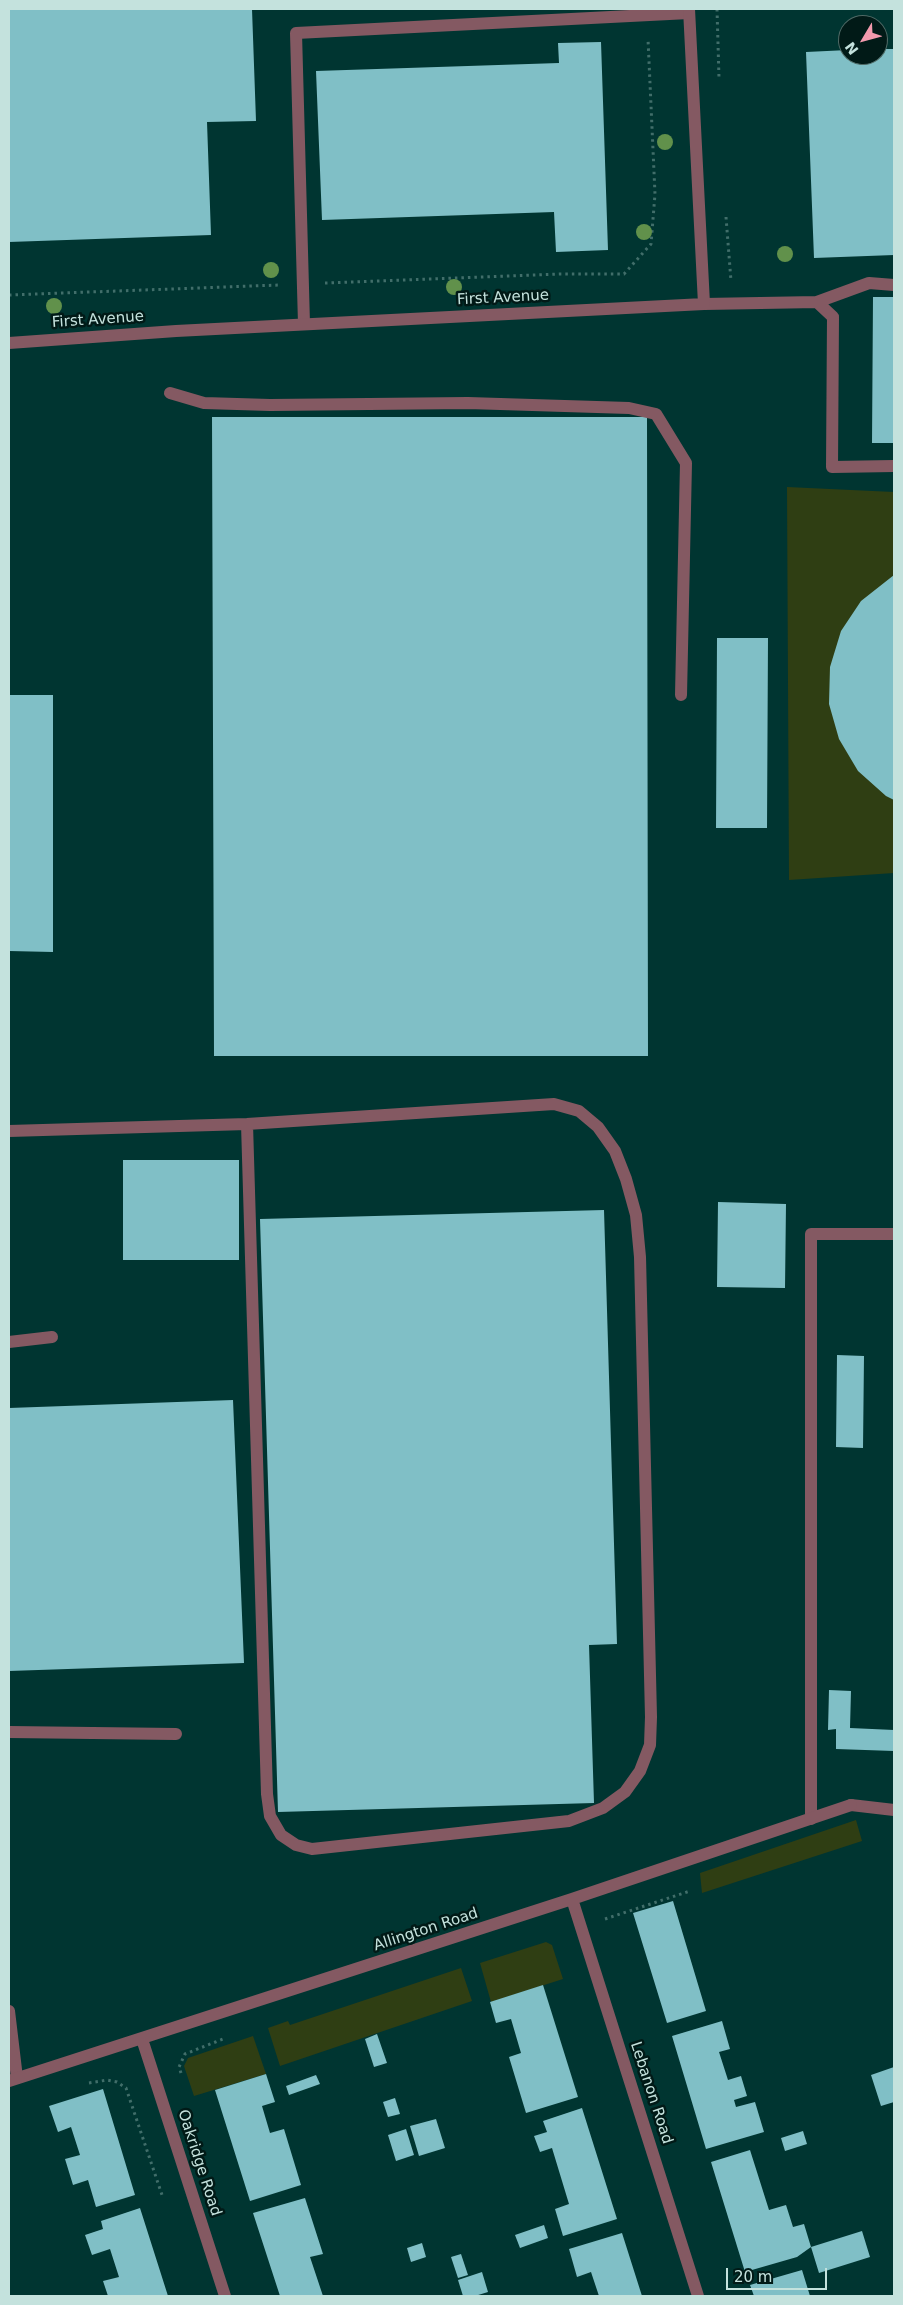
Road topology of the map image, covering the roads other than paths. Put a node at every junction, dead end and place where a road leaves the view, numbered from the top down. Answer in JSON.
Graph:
{"nodes":[{"id":1,"x":689,"y":11,"type":"edge"},
{"id":2,"x":894,"y":285,"type":"edge"},
{"id":3,"x":817,"y":302,"type":"junction"},
{"id":4,"x":704,"y":304,"type":"junction"},
{"id":5,"x":304,"y":324,"type":"junction"},
{"id":6,"x":9,"y":343,"type":"edge"},
{"id":7,"x":170,"y":393,"type":"dead end"},
{"id":8,"x":894,"y":466,"type":"edge"},
{"id":9,"x":681,"y":695,"type":"dead end"},
{"id":10,"x":248,"y":1124,"type":"junction"},
{"id":11,"x":9,"y":1131,"type":"edge"},
{"id":12,"x":894,"y":1234,"type":"edge"},
{"id":13,"x":52,"y":1338,"type":"dead end"},
{"id":14,"x":9,"y":1342,"type":"edge"},
{"id":15,"x":9,"y":1732,"type":"edge"},
{"id":16,"x":176,"y":1734,"type":"dead end"},
{"id":17,"x":894,"y":1810,"type":"edge"},
{"id":18,"x":811,"y":1819,"type":"junction"},
{"id":19,"x":572,"y":1899,"type":"junction"},
{"id":20,"x":9,"y":2010,"type":"edge"},
{"id":21,"x":142,"y":2039,"type":"junction"},
{"id":22,"x":13,"y":2080,"type":"edge"},
{"id":23,"x":225,"y":2296,"type":"edge"},
{"id":24,"x":698,"y":2296,"type":"edge"}],
"edges":[{"from":1,"to":4,"type":"street"},
{"from":1,"to":5,"type":"street"},
{"from":2,"to":3,"type":"street","name":"First Avenue"},
{"from":3,"to":4,"type":"street","name":"First Avenue"},
{"from":3,"to":8,"type":"street"},
{"from":4,"to":5,"type":"street","name":"First Avenue"},
{"from":5,"to":6,"type":"street","name":"First Avenue"},
{"from":7,"to":9,"type":"street"},
{"from":10,"to":10,"type":"street"},
{"from":10,"to":11,"type":"street"},
{"from":12,"to":18,"type":"street"},
{"from":13,"to":14,"type":"street"},
{"from":15,"to":16,"type":"street"},
{"from":17,"to":18,"type":"street","name":"Allington Road"},
{"from":18,"to":19,"type":"street","name":"Allington Road"},
{"from":19,"to":21,"type":"street","name":"Allington Road"},
{"from":19,"to":24,"type":"street","name":"Lebanon Road"},
{"from":20,"to":22,"type":"street"},
{"from":21,"to":22,"type":"street","name":"Allington Road"},
{"from":21,"to":23,"type":"street","name":"Oakridge Road"}]}
